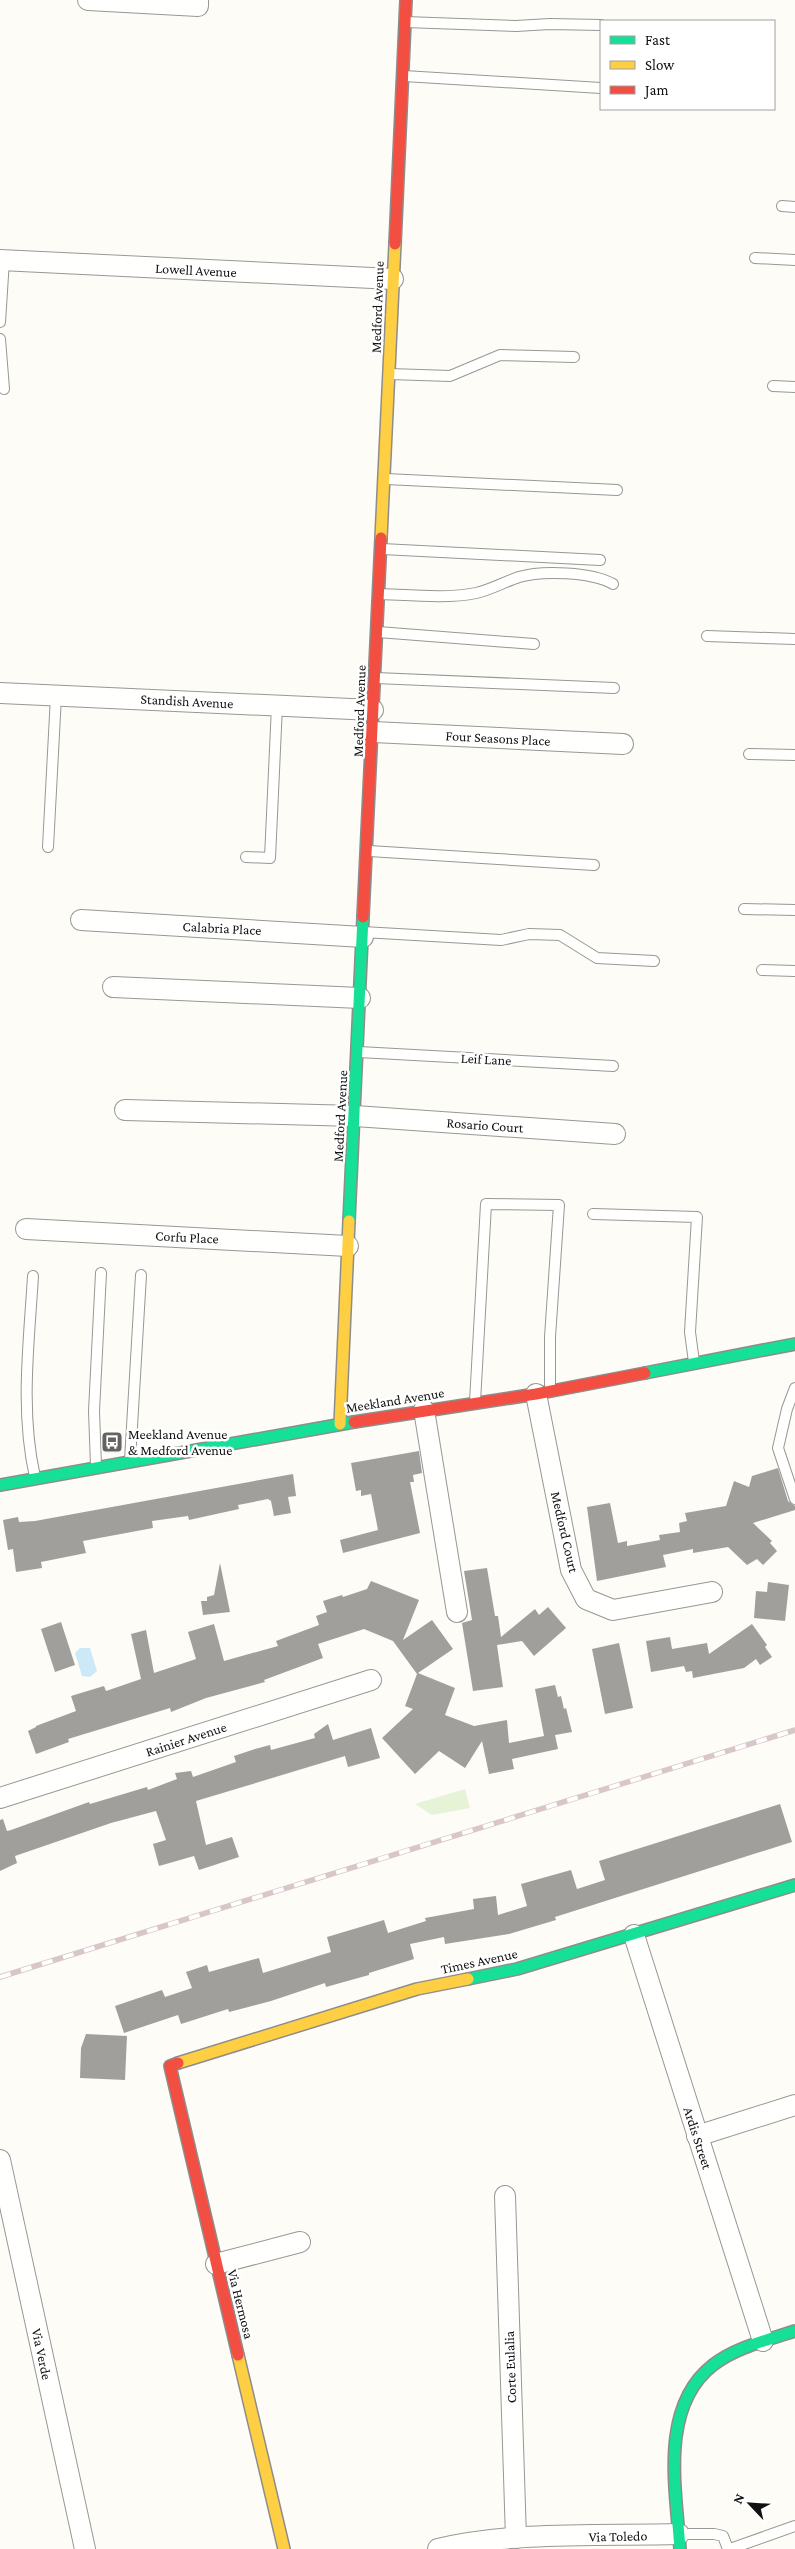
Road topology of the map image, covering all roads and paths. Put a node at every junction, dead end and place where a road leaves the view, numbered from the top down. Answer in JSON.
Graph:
{"nodes":[{"id":1,"x":88,"y":0,"type":"edge"},
{"id":2,"x":198,"y":0,"type":"edge"},
{"id":3,"x":406,"y":0,"type":"edge"},
{"id":4,"x":405,"y":22,"type":"junction"},
{"id":5,"x":600,"y":25,"type":"edge"},
{"id":6,"x":403,"y":76,"type":"junction"},
{"id":7,"x":600,"y":88,"type":"edge"},
{"id":8,"x":782,"y":206,"type":"dead end"},
{"id":9,"x":795,"y":207,"type":"edge"},
{"id":10,"x":755,"y":258,"type":"dead end"},
{"id":11,"x":2,"y":260,"type":"edge"},
{"id":12,"x":795,"y":260,"type":"edge"},
{"id":13,"x":393,"y":279,"type":"junction"},
{"id":14,"x":0,"y":322,"type":"edge"},
{"id":15,"x":0,"y":339,"type":"edge"},
{"id":16,"x":574,"y":356,"type":"dead end"},
{"id":17,"x":390,"y":374,"type":"junction"},
{"id":18,"x":773,"y":386,"type":"dead end"},
{"id":19,"x":795,"y":387,"type":"edge"},
{"id":20,"x":4,"y":388,"type":"dead end"},
{"id":21,"x":384,"y":479,"type":"junction"},
{"id":22,"x":617,"y":490,"type":"dead end"},
{"id":23,"x":381,"y":549,"type":"junction"},
{"id":24,"x":600,"y":560,"type":"dead end"},
{"id":25,"x":613,"y":584,"type":"dead end"},
{"id":26,"x":379,"y":594,"type":"junction"},
{"id":27,"x":377,"y":632,"type":"junction"},
{"id":28,"x":707,"y":636,"type":"dead end"},
{"id":29,"x":795,"y":639,"type":"edge"},
{"id":30,"x":534,"y":644,"type":"dead end"},
{"id":31,"x":375,"y":678,"type":"junction"},
{"id":32,"x":614,"y":688,"type":"dead end"},
{"id":33,"x":0,"y":693,"type":"edge"},
{"id":34,"x":56,"y":696,"type":"junction"},
{"id":35,"x":276,"y":706,"type":"junction"},
{"id":36,"x":373,"y":710,"type":"junction"},
{"id":37,"x":373,"y":732,"type":"junction"},
{"id":38,"x":623,"y":744,"type":"dead end"},
{"id":39,"x":749,"y":754,"type":"dead end"},
{"id":40,"x":795,"y":755,"type":"edge"},
{"id":41,"x":48,"y":847,"type":"dead end"},
{"id":42,"x":368,"y":851,"type":"junction"},
{"id":43,"x":246,"y":857,"type":"dead end"},
{"id":44,"x":594,"y":865,"type":"dead end"},
{"id":45,"x":744,"y":908,"type":"dead end"},
{"id":46,"x":795,"y":910,"type":"edge"},
{"id":47,"x":81,"y":920,"type":"dead end"},
{"id":48,"x":363,"y":935,"type":"junction"},
{"id":49,"x":654,"y":961,"type":"dead end"},
{"id":50,"x":762,"y":970,"type":"dead end"},
{"id":51,"x":795,"y":971,"type":"edge"},
{"id":52,"x":113,"y":987,"type":"dead end"},
{"id":53,"x":360,"y":998,"type":"junction"},
{"id":54,"x":358,"y":1052,"type":"junction"},
{"id":55,"x":614,"y":1066,"type":"dead end"},
{"id":56,"x":125,"y":1110,"type":"dead end"},
{"id":57,"x":355,"y":1116,"type":"junction"},
{"id":58,"x":615,"y":1134,"type":"dead end"},
{"id":59,"x":593,"y":1214,"type":"dead end"},
{"id":60,"x":26,"y":1229,"type":"dead end"},
{"id":61,"x":348,"y":1246,"type":"junction"},
{"id":62,"x":101,"y":1273,"type":"dead end"},
{"id":63,"x":141,"y":1275,"type":"dead end"},
{"id":64,"x":33,"y":1276,"type":"dead end"},
{"id":65,"x":793,"y":1344,"type":"edge"},
{"id":66,"x":795,"y":1357,"type":"edge"},
{"id":67,"x":694,"y":1363,"type":"junction"},
{"id":68,"x":795,"y":1388,"type":"edge"},
{"id":69,"x":543,"y":1393,"type":"junction"},
{"id":70,"x":475,"y":1402,"type":"junction"},
{"id":71,"x":424,"y":1410,"type":"junction"},
{"id":72,"x":340,"y":1424,"type":"junction"},
{"id":73,"x":130,"y":1460,"type":"junction"},
{"id":74,"x":96,"y":1467,"type":"junction"},
{"id":75,"x":35,"y":1478,"type":"junction"},
{"id":76,"x":0,"y":1485,"type":"edge"},
{"id":77,"x":795,"y":1499,"type":"edge"},
{"id":78,"x":712,"y":1592,"type":"dead end"},
{"id":79,"x":457,"y":1612,"type":"dead end"},
{"id":80,"x":371,"y":1680,"type":"dead end"},
{"id":81,"x":0,"y":1798,"type":"edge"},
{"id":82,"x":795,"y":1885,"type":"edge"},
{"id":83,"x":634,"y":1935,"type":"junction"},
{"id":84,"x":170,"y":2066,"type":"joint"},
{"id":85,"x":795,"y":2105,"type":"edge"},
{"id":86,"x":697,"y":2136,"type":"junction"},
{"id":87,"x":0,"y":2160,"type":"edge"},
{"id":88,"x":505,"y":2196,"type":"dead end"},
{"id":89,"x":300,"y":2242,"type":"dead end"},
{"id":90,"x":216,"y":2264,"type":"junction"},
{"id":91,"x":795,"y":2331,"type":"edge"},
{"id":92,"x":763,"y":2341,"type":"junction"},
{"id":93,"x":795,"y":2526,"type":"edge"},
{"id":94,"x":516,"y":2538,"type":"junction"},
{"id":95,"x":679,"y":2542,"type":"edge"},
{"id":96,"x":85,"y":2549,"type":"edge"},
{"id":97,"x":284,"y":2549,"type":"edge"},
{"id":98,"x":438,"y":2549,"type":"edge"},
{"id":99,"x":729,"y":2549,"type":"edge"}],
"edges":[{"from":1,"to":2,"type":"street"},
{"from":3,"to":4,"type":"street","name":"Medford Avenue"},
{"from":4,"to":5,"type":"lane"},
{"from":4,"to":6,"type":"street","name":"Medford Avenue"},
{"from":6,"to":7,"type":"lane"},
{"from":6,"to":13,"type":"street","name":"Medford Avenue"},
{"from":8,"to":9,"type":"lane"},
{"from":10,"to":12,"type":"lane"},
{"from":11,"to":13,"type":"street","name":"Lowell Avenue"},
{"from":11,"to":14,"type":"lane"},
{"from":13,"to":17,"type":"street","name":"Medford Avenue"},
{"from":15,"to":20,"type":"lane"},
{"from":16,"to":17,"type":"lane"},
{"from":17,"to":21,"type":"street","name":"Medford Avenue"},
{"from":18,"to":19,"type":"lane"},
{"from":21,"to":22,"type":"lane"},
{"from":21,"to":23,"type":"street","name":"Medford Avenue"},
{"from":23,"to":24,"type":"lane"},
{"from":23,"to":26,"type":"street","name":"Medford Avenue"},
{"from":25,"to":26,"type":"lane"},
{"from":26,"to":27,"type":"street","name":"Medford Avenue"},
{"from":27,"to":30,"type":"lane"},
{"from":27,"to":31,"type":"street","name":"Medford Avenue"},
{"from":28,"to":29,"type":"lane"},
{"from":31,"to":32,"type":"lane"},
{"from":31,"to":36,"type":"street","name":"Medford Avenue"},
{"from":33,"to":34,"type":"street","name":"Standish Avenue"},
{"from":34,"to":35,"type":"street","name":"Standish Avenue"},
{"from":34,"to":41,"type":"lane"},
{"from":35,"to":36,"type":"street","name":"Standish Avenue"},
{"from":35,"to":43,"type":"lane"},
{"from":36,"to":37,"type":"street","name":"Medford Avenue"},
{"from":37,"to":38,"type":"street","name":"Four Seasons Place"},
{"from":37,"to":42,"type":"street","name":"Medford Avenue"},
{"from":39,"to":40,"type":"lane"},
{"from":42,"to":44,"type":"lane"},
{"from":42,"to":48,"type":"street","name":"Medford Avenue"},
{"from":45,"to":46,"type":"lane"},
{"from":47,"to":48,"type":"street","name":"Calabria Place"},
{"from":48,"to":49,"type":"lane"},
{"from":48,"to":53,"type":"street","name":"Medford Avenue"},
{"from":50,"to":51,"type":"lane"},
{"from":52,"to":53,"type":"street"},
{"from":53,"to":54,"type":"street","name":"Medford Avenue"},
{"from":54,"to":55,"type":"lane","name":"Leif Lane"},
{"from":54,"to":57,"type":"street","name":"Medford Avenue"},
{"from":56,"to":57,"type":"street","name":"Rosario Court"},
{"from":57,"to":58,"type":"street","name":"Rosario Court"},
{"from":57,"to":61,"type":"street","name":"Medford Avenue"},
{"from":59,"to":67,"type":"lane"},
{"from":60,"to":61,"type":"street","name":"Corfu Place"},
{"from":61,"to":72,"type":"street","name":"Medford Avenue"},
{"from":62,"to":74,"type":"lane"},
{"from":63,"to":73,"type":"lane"},
{"from":64,"to":75,"type":"lane"},
{"from":65,"to":66,"type":"lane"},
{"from":65,"to":67,"type":"street","name":"Meekland Avenue"},
{"from":67,"to":69,"type":"street","name":"Meekland Avenue"},
{"from":68,"to":77,"type":"lane"},
{"from":69,"to":70,"type":"street","name":"Meekland Avenue"},
{"from":69,"to":70,"type":"lane"},
{"from":69,"to":78,"type":"street","name":"Medford Court"},
{"from":70,"to":71,"type":"street","name":"Meekland Avenue"},
{"from":71,"to":72,"type":"street","name":"Meekland Avenue"},
{"from":71,"to":79,"type":"street"},
{"from":72,"to":73,"type":"street","name":"Meekland Avenue"},
{"from":73,"to":74,"type":"street","name":"Meekland Avenue"},
{"from":74,"to":75,"type":"street","name":"Meekland Avenue"},
{"from":75,"to":76,"type":"street","name":"Meekland Avenue"},
{"from":80,"to":81,"type":"street","name":"Rainier Avenue"},
{"from":82,"to":83,"type":"street","name":"Times Avenue"},
{"from":83,"to":84,"type":"street","name":"Times Avenue"},
{"from":83,"to":86,"type":"street","name":"Ardis Street"},
{"from":84,"to":90,"type":"street","name":"Via Hermosa"},
{"from":85,"to":86,"type":"street"},
{"from":86,"to":92,"type":"street","name":"Ardis Street"},
{"from":87,"to":96,"type":"street","name":"Via Verde"},
{"from":88,"to":94,"type":"street","name":"Corte Eulalia"},
{"from":89,"to":90,"type":"street"},
{"from":90,"to":97,"type":"street","name":"Via Hermosa"},
{"from":91,"to":92,"type":"street"},
{"from":92,"to":95,"type":"street"},
{"from":93,"to":99,"type":"lane"},
{"from":94,"to":95,"type":"street","name":"Via Toledo"},
{"from":94,"to":98,"type":"street","name":"Via Toledo"},
{"from":95,"to":99,"type":"lane"}]}
